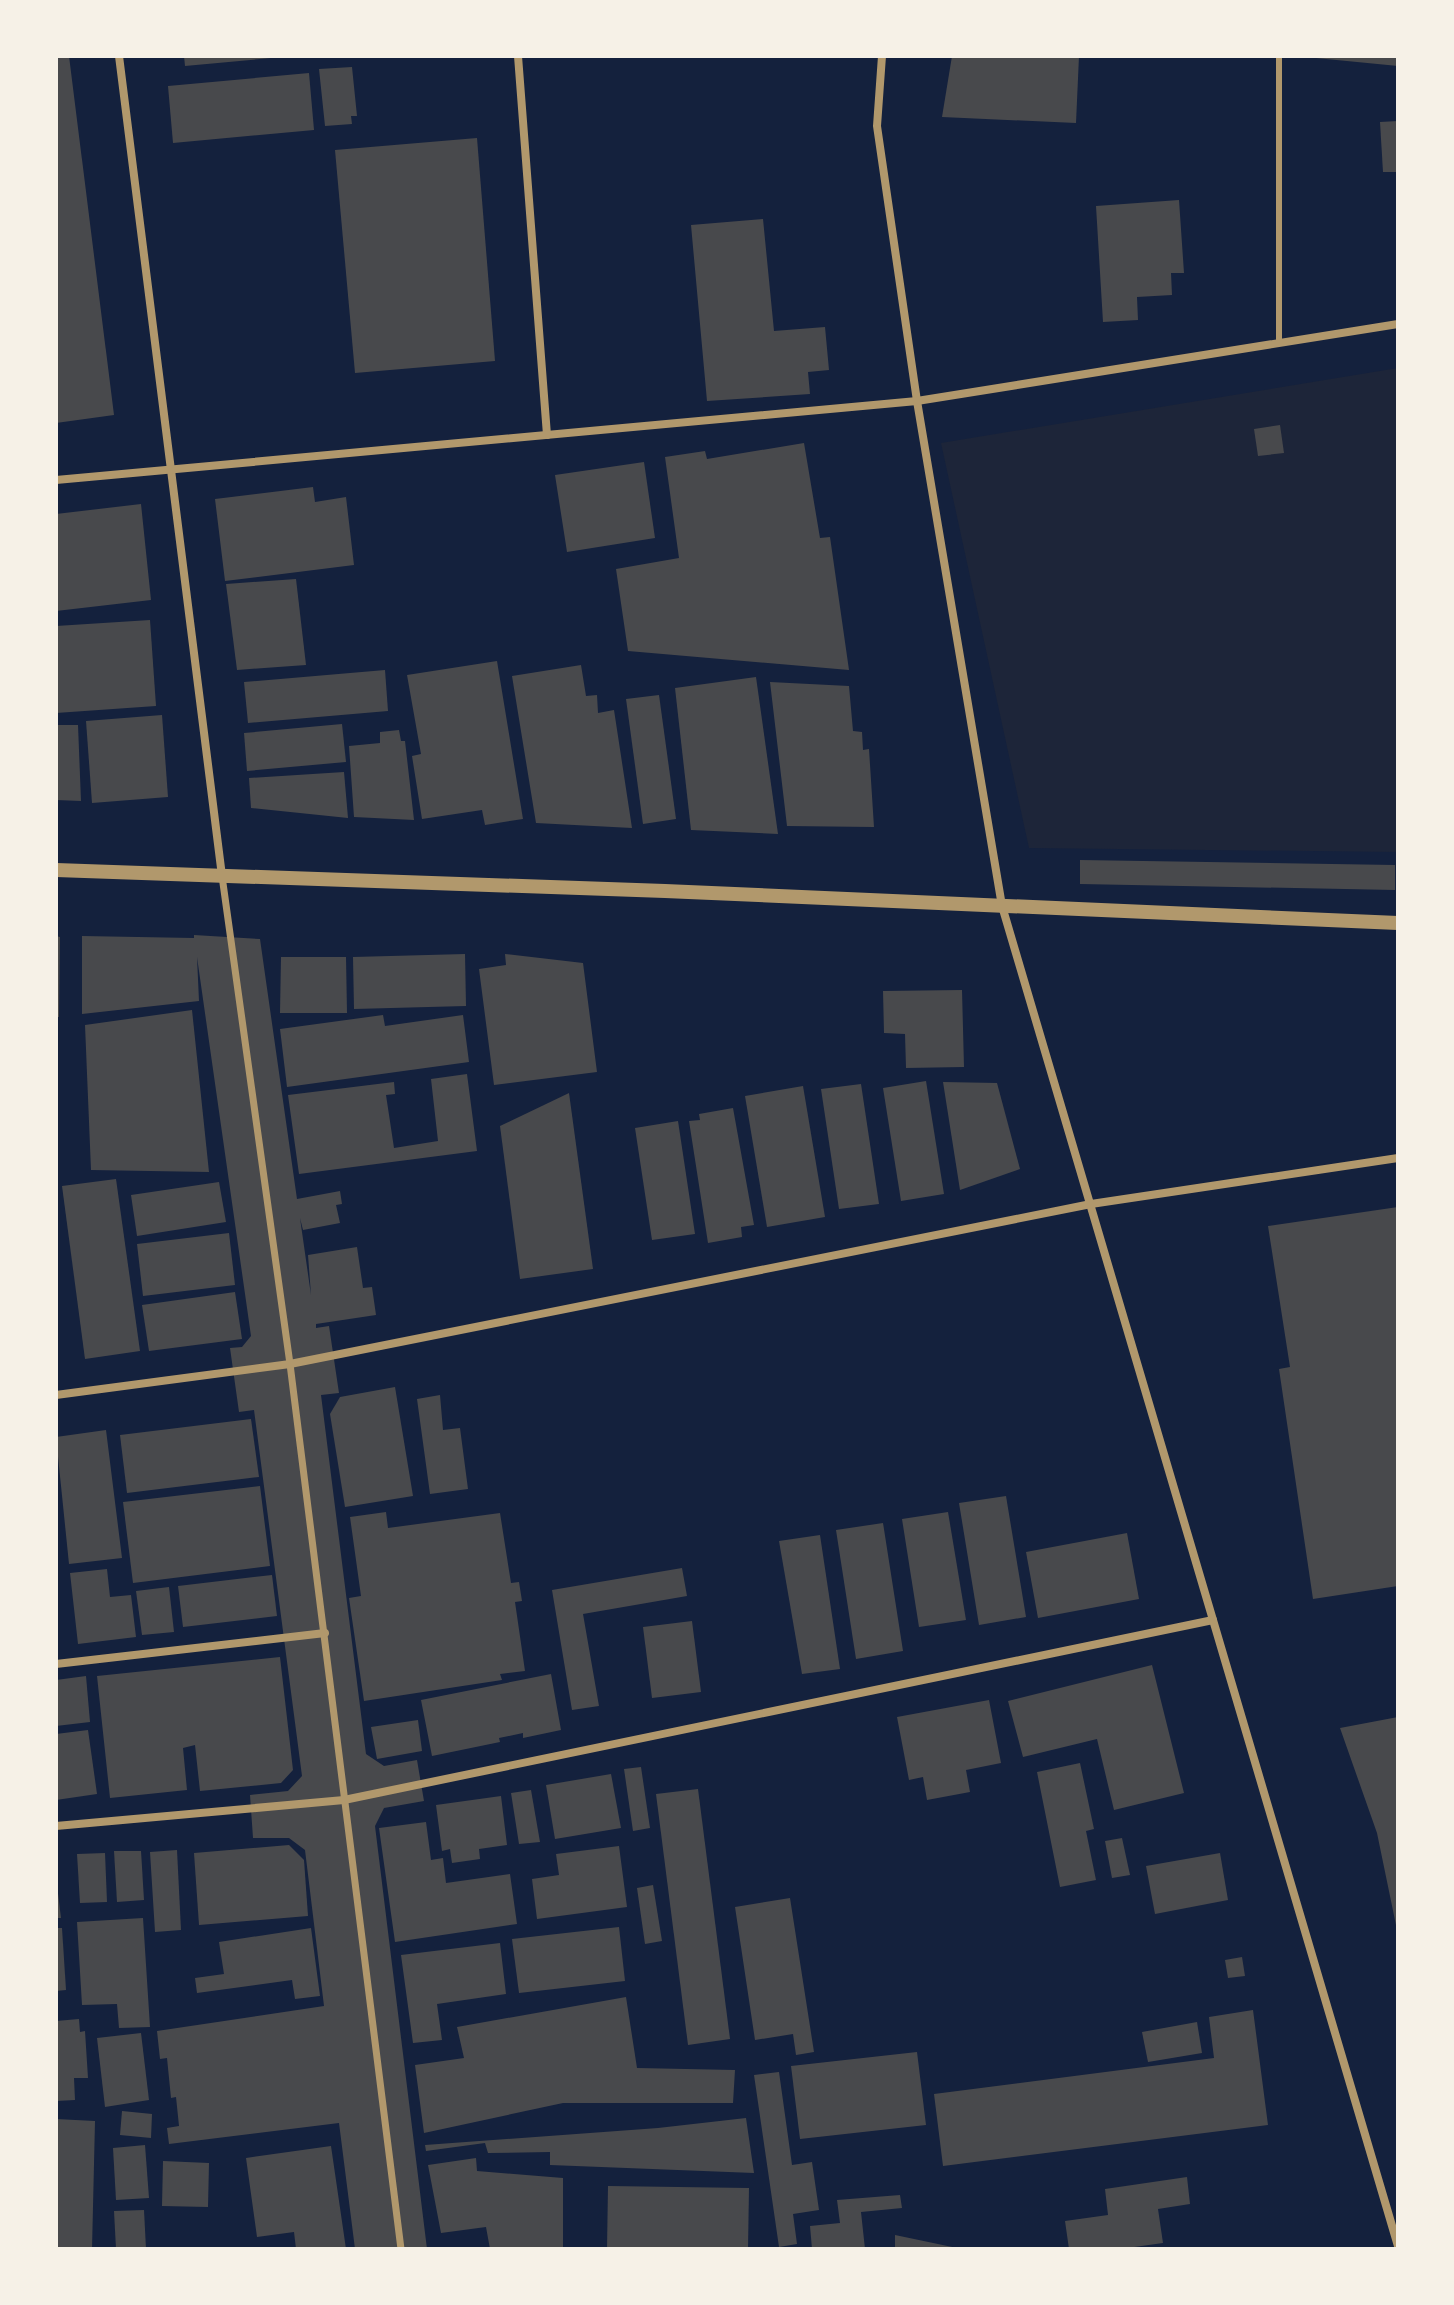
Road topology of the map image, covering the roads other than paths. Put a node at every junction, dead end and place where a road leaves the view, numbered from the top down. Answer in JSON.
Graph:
{"nodes":[{"id":1,"x":119,"y":56,"type":"edge"},
{"id":2,"x":518,"y":56,"type":"edge"},
{"id":3,"x":882,"y":56,"type":"edge"},
{"id":4,"x":1279,"y":56,"type":"edge"},
{"id":5,"x":1398,"y":324,"type":"edge"},
{"id":6,"x":1279,"y":343,"type":"junction"},
{"id":7,"x":917,"y":401,"type":"junction"},
{"id":8,"x":547,"y":435,"type":"junction"},
{"id":9,"x":171,"y":469,"type":"junction"},
{"id":10,"x":56,"y":480,"type":"edge"},
{"id":11,"x":56,"y":870,"type":"edge"},
{"id":12,"x":222,"y":876,"type":"junction"},
{"id":13,"x":1002,"y":906,"type":"junction"},
{"id":14,"x":1398,"y":923,"type":"edge"},
{"id":15,"x":1398,"y":1158,"type":"edge"},
{"id":16,"x":1091,"y":1204,"type":"junction"},
{"id":17,"x":290,"y":1364,"type":"junction"},
{"id":18,"x":56,"y":1395,"type":"edge"},
{"id":19,"x":1213,"y":1620,"type":"junction"},
{"id":20,"x":325,"y":1633,"type":"junction"},
{"id":21,"x":56,"y":1664,"type":"edge"},
{"id":22,"x":344,"y":1800,"type":"junction"},
{"id":23,"x":56,"y":1826,"type":"edge"},
{"id":24,"x":1398,"y":2246,"type":"edge"},
{"id":25,"x":401,"y":2249,"type":"edge"}],
"edges":[{"from":1,"to":9,"type":"street"},
{"from":2,"to":8,"type":"street"},
{"from":3,"to":7,"type":"street"},
{"from":4,"to":6,"type":"lane"},
{"from":5,"to":6,"type":"street"},
{"from":6,"to":7,"type":"street"},
{"from":7,"to":8,"type":"street"},
{"from":7,"to":13,"type":"street"},
{"from":8,"to":9,"type":"street"},
{"from":9,"to":10,"type":"street"},
{"from":9,"to":12,"type":"street"},
{"from":11,"to":12,"type":"street"},
{"from":12,"to":13,"type":"street"},
{"from":12,"to":17,"type":"street"},
{"from":13,"to":14,"type":"street"},
{"from":13,"to":16,"type":"street"},
{"from":15,"to":16,"type":"street"},
{"from":16,"to":17,"type":"street"},
{"from":16,"to":19,"type":"street"},
{"from":17,"to":18,"type":"street"},
{"from":17,"to":20,"type":"street"},
{"from":19,"to":22,"type":"street"},
{"from":19,"to":24,"type":"street"},
{"from":20,"to":21,"type":"street"},
{"from":20,"to":22,"type":"street"},
{"from":22,"to":23,"type":"street"},
{"from":22,"to":25,"type":"street"}]}
